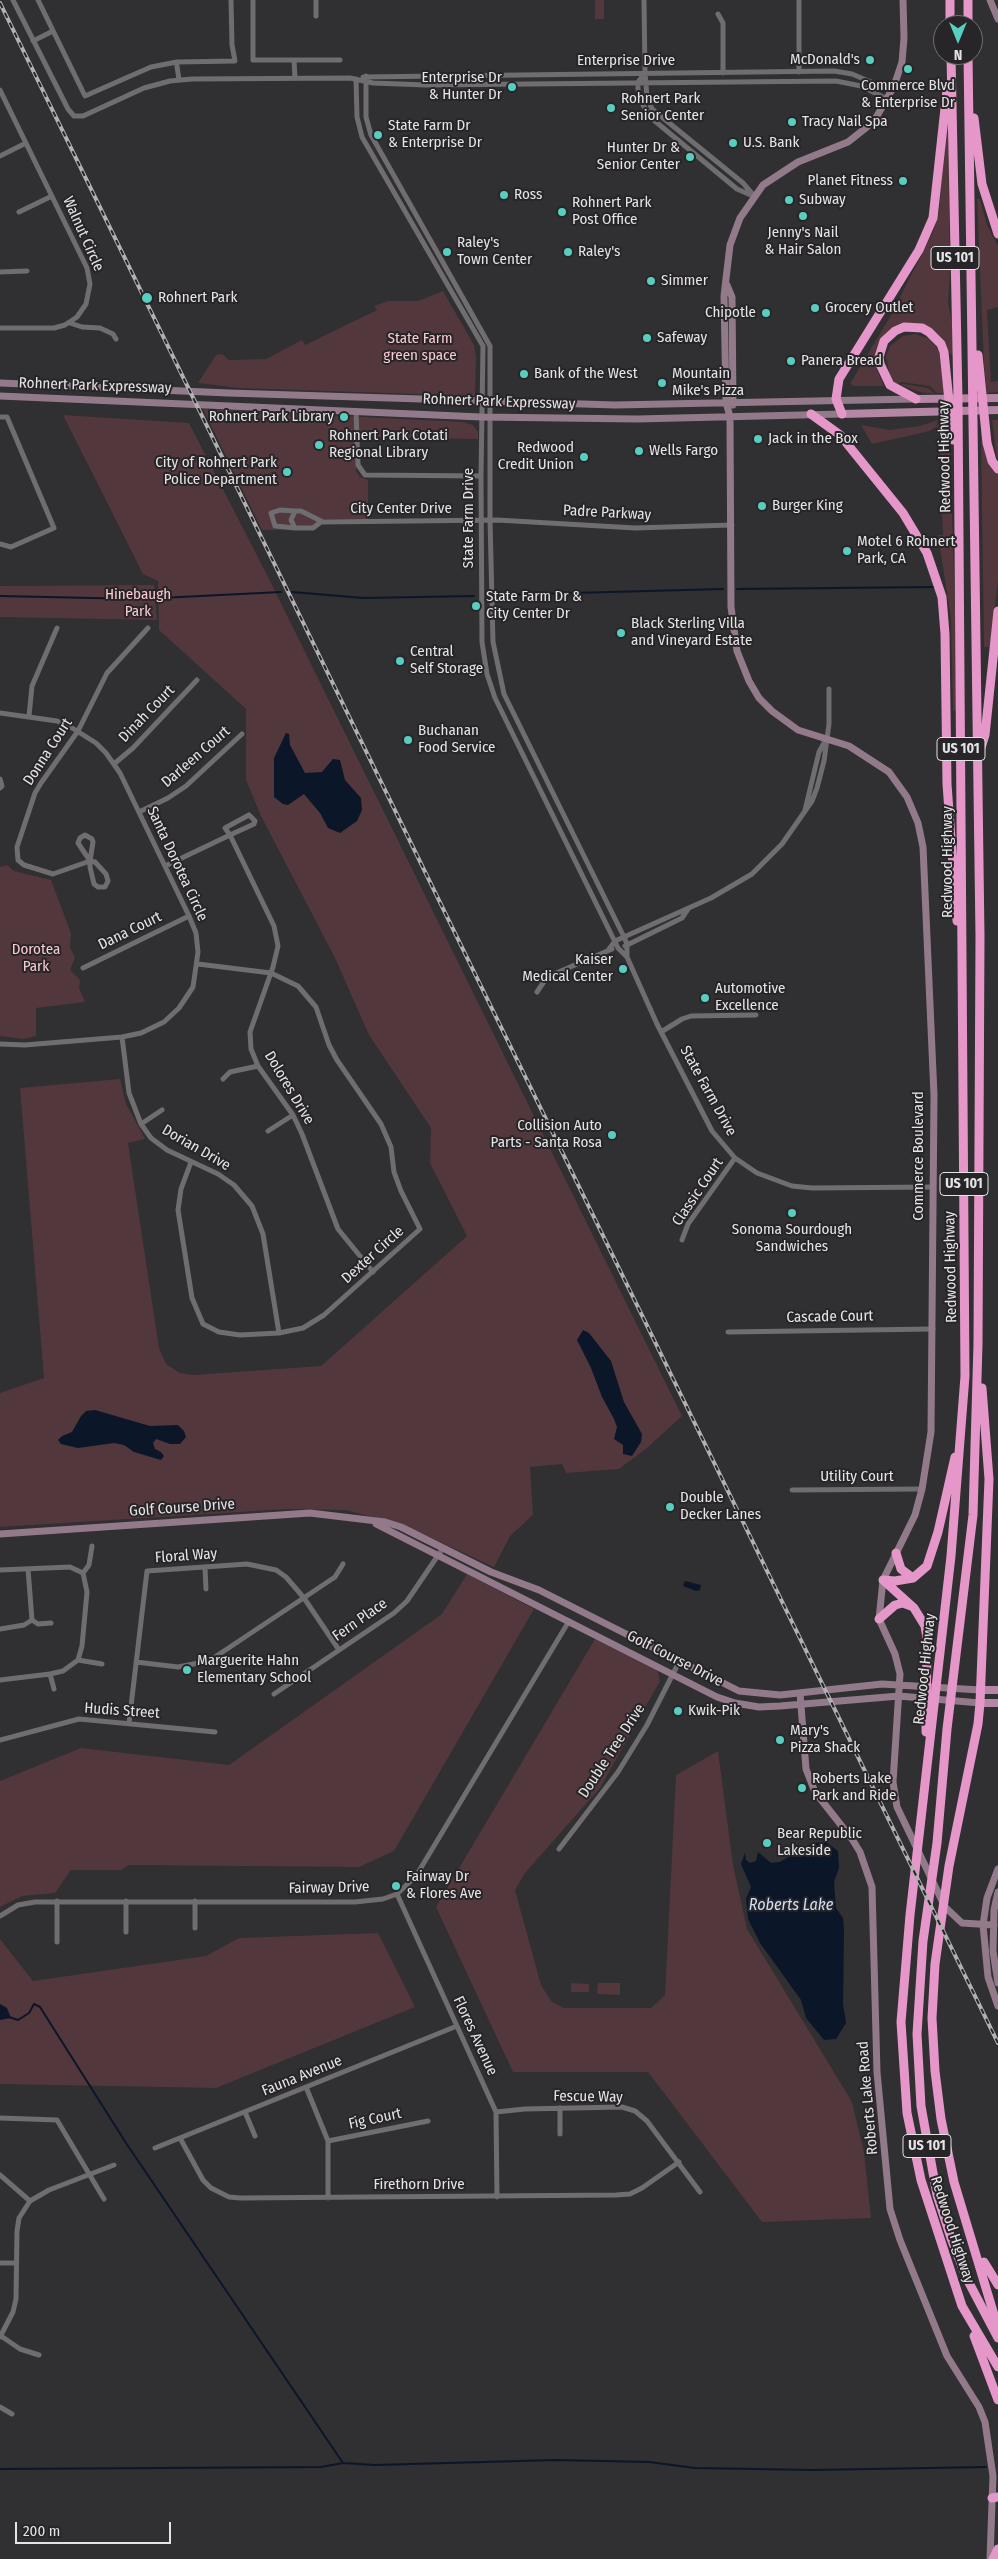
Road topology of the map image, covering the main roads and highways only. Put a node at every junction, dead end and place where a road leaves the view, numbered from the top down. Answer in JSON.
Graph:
{"nodes":[{"id":1,"x":950,"y":0,"type":"edge"},
{"id":2,"x":968,"y":0,"type":"edge"},
{"id":3,"x":950,"y":15,"type":"edge"},
{"id":4,"x":968,"y":15,"type":"edge"},
{"id":5,"x":949,"y":65,"type":"edge"},
{"id":6,"x":950,"y":65,"type":"edge"},
{"id":7,"x":968,"y":65,"type":"edge"},
{"id":8,"x":969,"y":65,"type":"edge"},
{"id":9,"x":998,"y":234,"type":"edge"},
{"id":10,"x":972,"y":302,"type":"junction"},
{"id":11,"x":998,"y":398,"type":"edge"},
{"id":12,"x":916,"y":399,"type":"joint"},
{"id":13,"x":998,"y":410,"type":"edge"},
{"id":14,"x":811,"y":414,"type":"road end"},
{"id":15,"x":842,"y":414,"type":"joint"},
{"id":16,"x":998,"y":469,"type":"edge"},
{"id":17,"x":959,"y":495,"type":"junction"},
{"id":18,"x":998,"y":611,"type":"edge"},
{"id":19,"x":977,"y":761,"type":"junction"},
{"id":20,"x":963,"y":1039,"type":"junction"},
{"id":21,"x":978,"y":1344,"type":"junction"},
{"id":22,"x":964,"y":1410,"type":"junction"},
{"id":23,"x":896,"y":1553,"type":"road end"},
{"id":24,"x":913,"y":1578,"type":"junction"},
{"id":25,"x":912,"y":1606,"type":"junction"},
{"id":26,"x":879,"y":1619,"type":"road end"},
{"id":27,"x":980,"y":1690,"type":"junction"},
{"id":28,"x":998,"y":1690,"type":"edge"},
{"id":29,"x":980,"y":1703,"type":"junction"},
{"id":30,"x":998,"y":1703,"type":"edge"},
{"id":31,"x":929,"y":1728,"type":"junction"},
{"id":32,"x":972,"y":2238,"type":"junction"},
{"id":33,"x":998,"y":2285,"type":"edge"},
{"id":34,"x":962,"y":2306,"type":"junction"},
{"id":35,"x":998,"y":2328,"type":"edge"},
{"id":36,"x":998,"y":2338,"type":"edge"},
{"id":37,"x":998,"y":2368,"type":"edge"},
{"id":38,"x":998,"y":2400,"type":"edge"},
{"id":39,"x":998,"y":2549,"type":"edge"},
{"id":40,"x":992,"y":2559,"type":"edge"}],
"edges":[{"from":1,"to":3,"type":"highway"},
{"from":2,"to":4,"type":"highway"},
{"from":5,"to":15,"type":"highway"},
{"from":6,"to":17,"type":"highway","name":"Redwood Highway","number":"US 101"},
{"from":7,"to":10,"type":"highway","name":"Redwood Highway","number":"US 101"},
{"from":8,"to":9,"type":"highway"},
{"from":10,"to":16,"type":"highway"},
{"from":10,"to":19,"type":"highway","name":"Redwood Highway","number":"US 101"},
{"from":11,"to":12,"type":"main road","name":"Rohnert Park Expressway"},
{"from":12,"to":17,"type":"highway"},
{"from":13,"to":15,"type":"main road","name":"Rohnert Park Expressway"},
{"from":14,"to":20,"type":"highway"},
{"from":17,"to":20,"type":"highway","name":"Redwood Highway","number":"US 101"},
{"from":18,"to":19,"type":"highway"},
{"from":19,"to":21,"type":"highway","name":"Redwood Highway","number":"US 101"},
{"from":20,"to":22,"type":"highway","name":"Redwood Highway","number":"US 101"},
{"from":21,"to":27,"type":"highway"},
{"from":21,"to":36,"type":"highway","name":"Redwood Highway","number":"US 101"},
{"from":22,"to":24,"type":"highway"},
{"from":22,"to":31,"type":"highway","name":"Redwood Highway","number":"US 101"},
{"from":23,"to":24,"type":"highway"},
{"from":24,"to":25,"type":"highway"},
{"from":25,"to":26,"type":"highway"},
{"from":25,"to":31,"type":"highway"},
{"from":27,"to":28,"type":"main road","name":"Golf Course Drive"},
{"from":27,"to":29,"type":"highway"},
{"from":29,"to":30,"type":"main road","name":"Golf Course Drive"},
{"from":29,"to":32,"type":"highway"},
{"from":31,"to":34,"type":"highway","name":"Redwood Highway","number":"US 101"},
{"from":32,"to":33,"type":"highway"},
{"from":32,"to":35,"type":"highway"},
{"from":34,"to":37,"type":"highway","name":"Redwood Highway","number":"US 101"},
{"from":34,"to":38,"type":"highway"},
{"from":39,"to":40,"type":"highway"}]}
